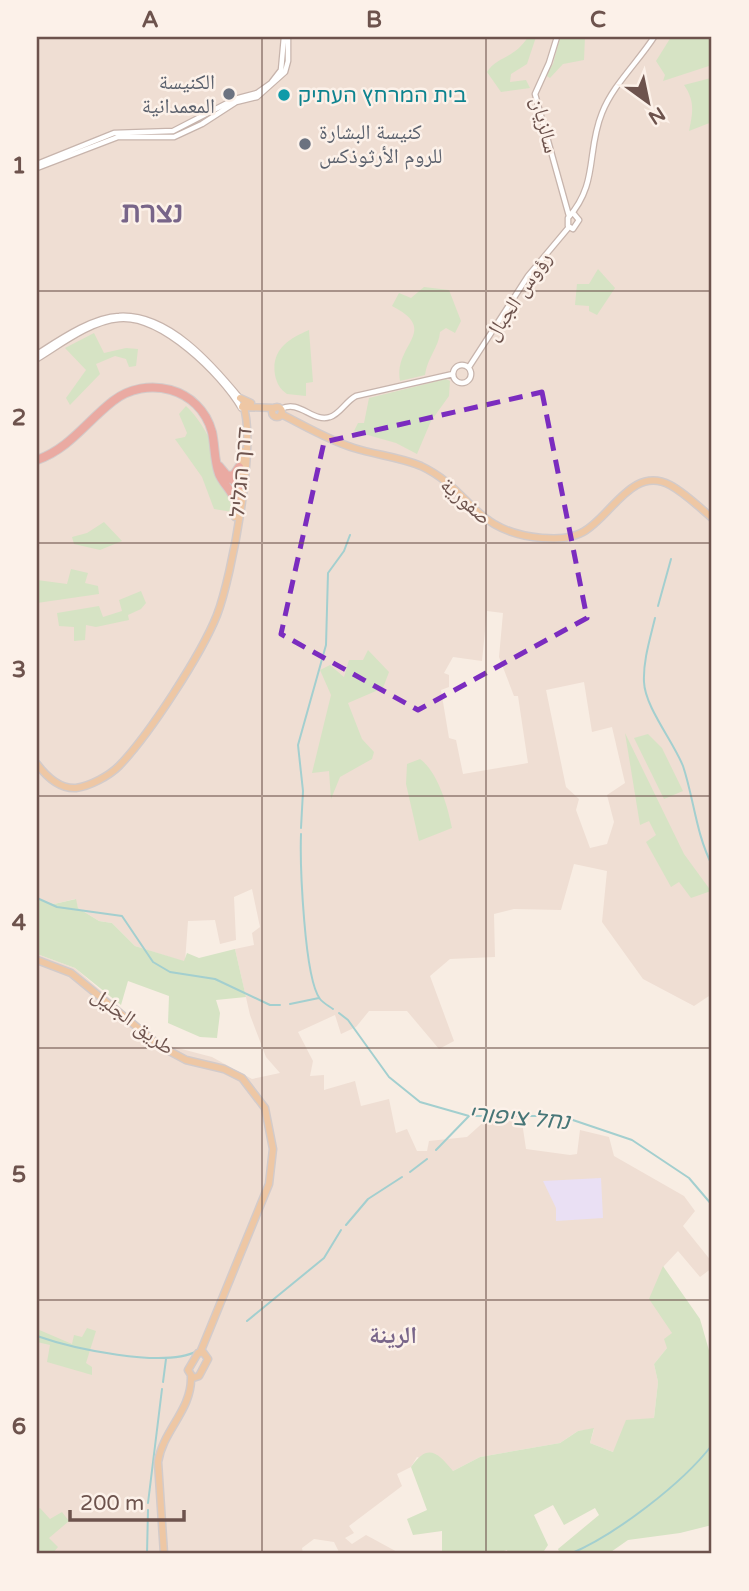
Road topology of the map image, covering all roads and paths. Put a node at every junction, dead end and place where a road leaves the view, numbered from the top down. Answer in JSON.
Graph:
{"nodes":[{"id":1,"x":286,"y":37,"type":"edge"},
{"id":2,"x":557,"y":37,"type":"edge"},
{"id":3,"x":654,"y":37,"type":"edge"},
{"id":4,"x":37,"y":166,"type":"edge"},
{"id":5,"x":572,"y":215,"type":"junction"},
{"id":6,"x":569,"y":227,"type":"junction"},
{"id":7,"x":37,"y":357,"type":"edge"},
{"id":8,"x":470,"y":367,"type":"junction"},
{"id":9,"x":453,"y":374,"type":"junction"},
{"id":10,"x":242,"y":405,"type":"junction"},
{"id":11,"x":258,"y":406,"type":"junction"},
{"id":12,"x":278,"y":411,"type":"junction"},
{"id":13,"x":246,"y":416,"type":"junction"},
{"id":14,"x":37,"y":460,"type":"edge"},
{"id":15,"x":239,"y":467,"type":"junction"},
{"id":16,"x":223,"y":475,"type":"junction"},
{"id":17,"x":239,"y":484,"type":"junction"},
{"id":18,"x":235,"y":501,"type":"junction"},
{"id":19,"x":712,"y":518,"type":"edge"},
{"id":20,"x":234,"y":536,"type":"junction"},
{"id":21,"x":37,"y":764,"type":"edge"},
{"id":22,"x":37,"y":960,"type":"edge"},
{"id":23,"x":202,"y":1353,"type":"junction"},
{"id":24,"x":194,"y":1377,"type":"junction"},
{"id":25,"x":163,"y":1554,"type":"edge"}],
"edges":[{"from":1,"to":4,"type":"street"},
{"from":2,"to":5,"type":"street","name":"سالزيان"},
{"from":3,"to":5,"type":"street"},
{"from":5,"to":6,"type":"street"},
{"from":5,"to":6,"type":"street","name":"رؤوس الجبال"},
{"from":6,"to":8,"type":"street","name":"رؤوس الجبال"},
{"from":7,"to":10,"type":"street"},
{"from":7,"to":10,"type":"street"},
{"from":8,"to":9,"type":"street"},
{"from":8,"to":9,"type":"street"},
{"from":9,"to":12,"type":"street"},
{"from":10,"to":11,"type":"main road","name":"صفورية"},
{"from":10,"to":11,"type":"main road"},
{"from":10,"to":13,"type":"main road","name":"דרך הגליל"},
{"from":10,"to":15,"type":"main road","name":"דרך הגליל"},
{"from":11,"to":12,"type":"main road","name":"صفورية"},
{"from":11,"to":13,"type":"main road"},
{"from":12,"to":19,"type":"main road","name":"صفورية"},
{"from":13,"to":17,"type":"main road","name":"דרך הגליל"},
{"from":14,"to":16,"type":"highway"},
{"from":15,"to":16,"type":"highway"},
{"from":15,"to":17,"type":"main road","name":"דרך הגליל"},
{"from":16,"to":17,"type":"highway"},
{"from":16,"to":18,"type":"highway"},
{"from":17,"to":18,"type":"main road","name":"דרך הגליל"},
{"from":17,"to":20,"type":"main road","name":"דרך הגליל"},
{"from":18,"to":20,"type":"main road","name":"דרך הגליל"},
{"from":20,"to":21,"type":"main road"},
{"from":22,"to":23,"type":"main road","name":"طريق الجليل"},
{"from":23,"to":24,"type":"main road"},
{"from":23,"to":24,"type":"main road"},
{"from":24,"to":25,"type":"main road"}]}
